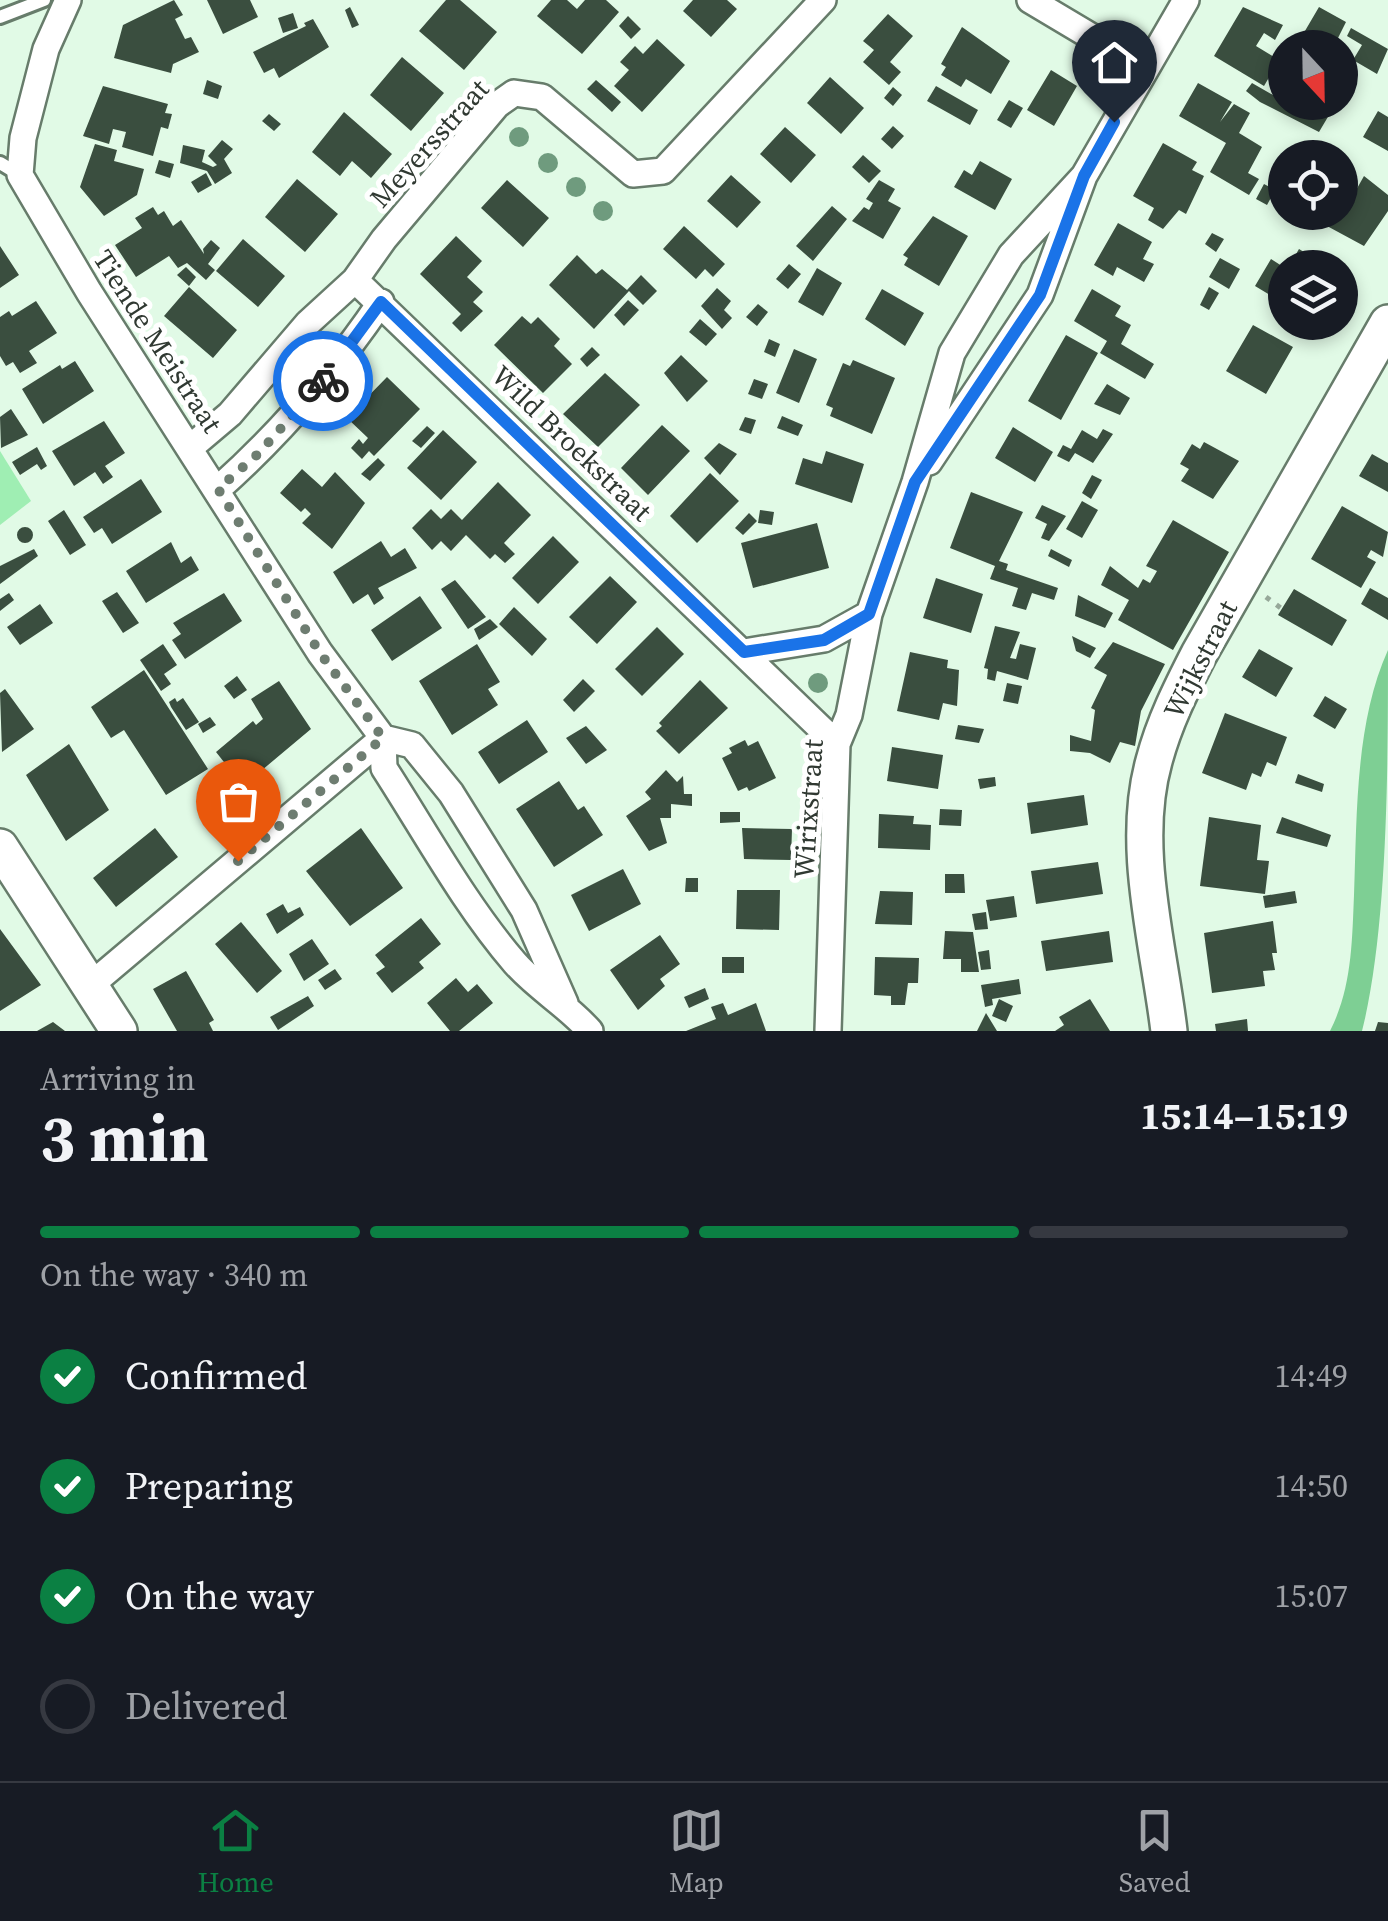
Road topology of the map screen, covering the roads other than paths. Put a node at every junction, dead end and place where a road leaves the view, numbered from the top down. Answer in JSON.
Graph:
{"nodes":[{"id":1,"x":44,"y":0,"type":"edge"},
{"id":2,"x":68,"y":0,"type":"edge"},
{"id":3,"x":822,"y":0,"type":"edge"},
{"id":4,"x":1030,"y":0,"type":"edge"},
{"id":5,"x":1186,"y":0,"type":"edge"},
{"id":6,"x":0,"y":18,"type":"edge"},
{"id":7,"x":1144,"y":68,"type":"junction"},
{"id":8,"x":10,"y":169,"type":"edge"},
{"id":9,"x":1084,"y":176,"type":"junction"},
{"id":10,"x":355,"y":280,"type":"junction"},
{"id":11,"x":381,"y":302,"type":"junction"},
{"id":12,"x":1388,"y":322,"type":"edge"},
{"id":13,"x":190,"y":447,"type":"junction"},
{"id":14,"x":915,"y":482,"type":"junction"},
{"id":15,"x":218,"y":489,"type":"junction"},
{"id":16,"x":869,"y":614,"type":"junction"},
{"id":17,"x":744,"y":652,"type":"junction"},
{"id":18,"x":383,"y":738,"type":"junction"},
{"id":19,"x":837,"y":744,"type":"junction"},
{"id":20,"x":0,"y":847,"type":"edge"},
{"id":21,"x":92,"y":984,"type":"junction"},
{"id":22,"x":566,"y":1003,"type":"junction"},
{"id":23,"x":119,"y":1031,"type":"edge"},
{"id":24,"x":590,"y":1031,"type":"edge"},
{"id":25,"x":828,"y":1031,"type":"edge"},
{"id":26,"x":1169,"y":1031,"type":"edge"}],
"edges":[{"from":1,"to":6,"type":"lane"},
{"from":2,"to":8,"type":"street","name":"Tiende Meistraat"},
{"from":3,"to":10,"type":"street","name":"Meyersstraat"},
{"from":4,"to":7,"type":"street"},
{"from":5,"to":7,"type":"street","name":"Wirixstraat"},
{"from":7,"to":9,"type":"street","name":"Wirixstraat"},
{"from":8,"to":13,"type":"street","name":"Tiende Meistraat"},
{"from":9,"to":14,"type":"street","name":"Wirixstraat"},
{"from":9,"to":14,"type":"street","name":"Wirixstraat"},
{"from":10,"to":11,"type":"street","name":"Wild Broekstraat"},
{"from":10,"to":13,"type":"street","name":"Meyersstraat"},
{"from":11,"to":15,"type":"street"},
{"from":11,"to":17,"type":"street","name":"Wild Broekstraat"},
{"from":12,"to":26,"type":"street","name":"Wijkstraat"},
{"from":13,"to":15,"type":"street","name":"Tiende Meistraat"},
{"from":14,"to":16,"type":"street","name":"Wirixstraat"},
{"from":15,"to":18,"type":"street","name":"Tiende Meistraat"},
{"from":16,"to":17,"type":"street"},
{"from":16,"to":19,"type":"street","name":"Wirixstraat"},
{"from":17,"to":19,"type":"street","name":"Wild Broekstraat"},
{"from":18,"to":21,"type":"street"},
{"from":18,"to":22,"type":"street","name":"Tiende Meistraat"},
{"from":18,"to":22,"type":"street","name":"Tiende Meistraat"},
{"from":19,"to":25,"type":"street","name":"Wirixstraat"},
{"from":20,"to":21,"type":"street"},
{"from":21,"to":23,"type":"street"},
{"from":22,"to":24,"type":"street","name":"Tiende Meistraat"}]}
